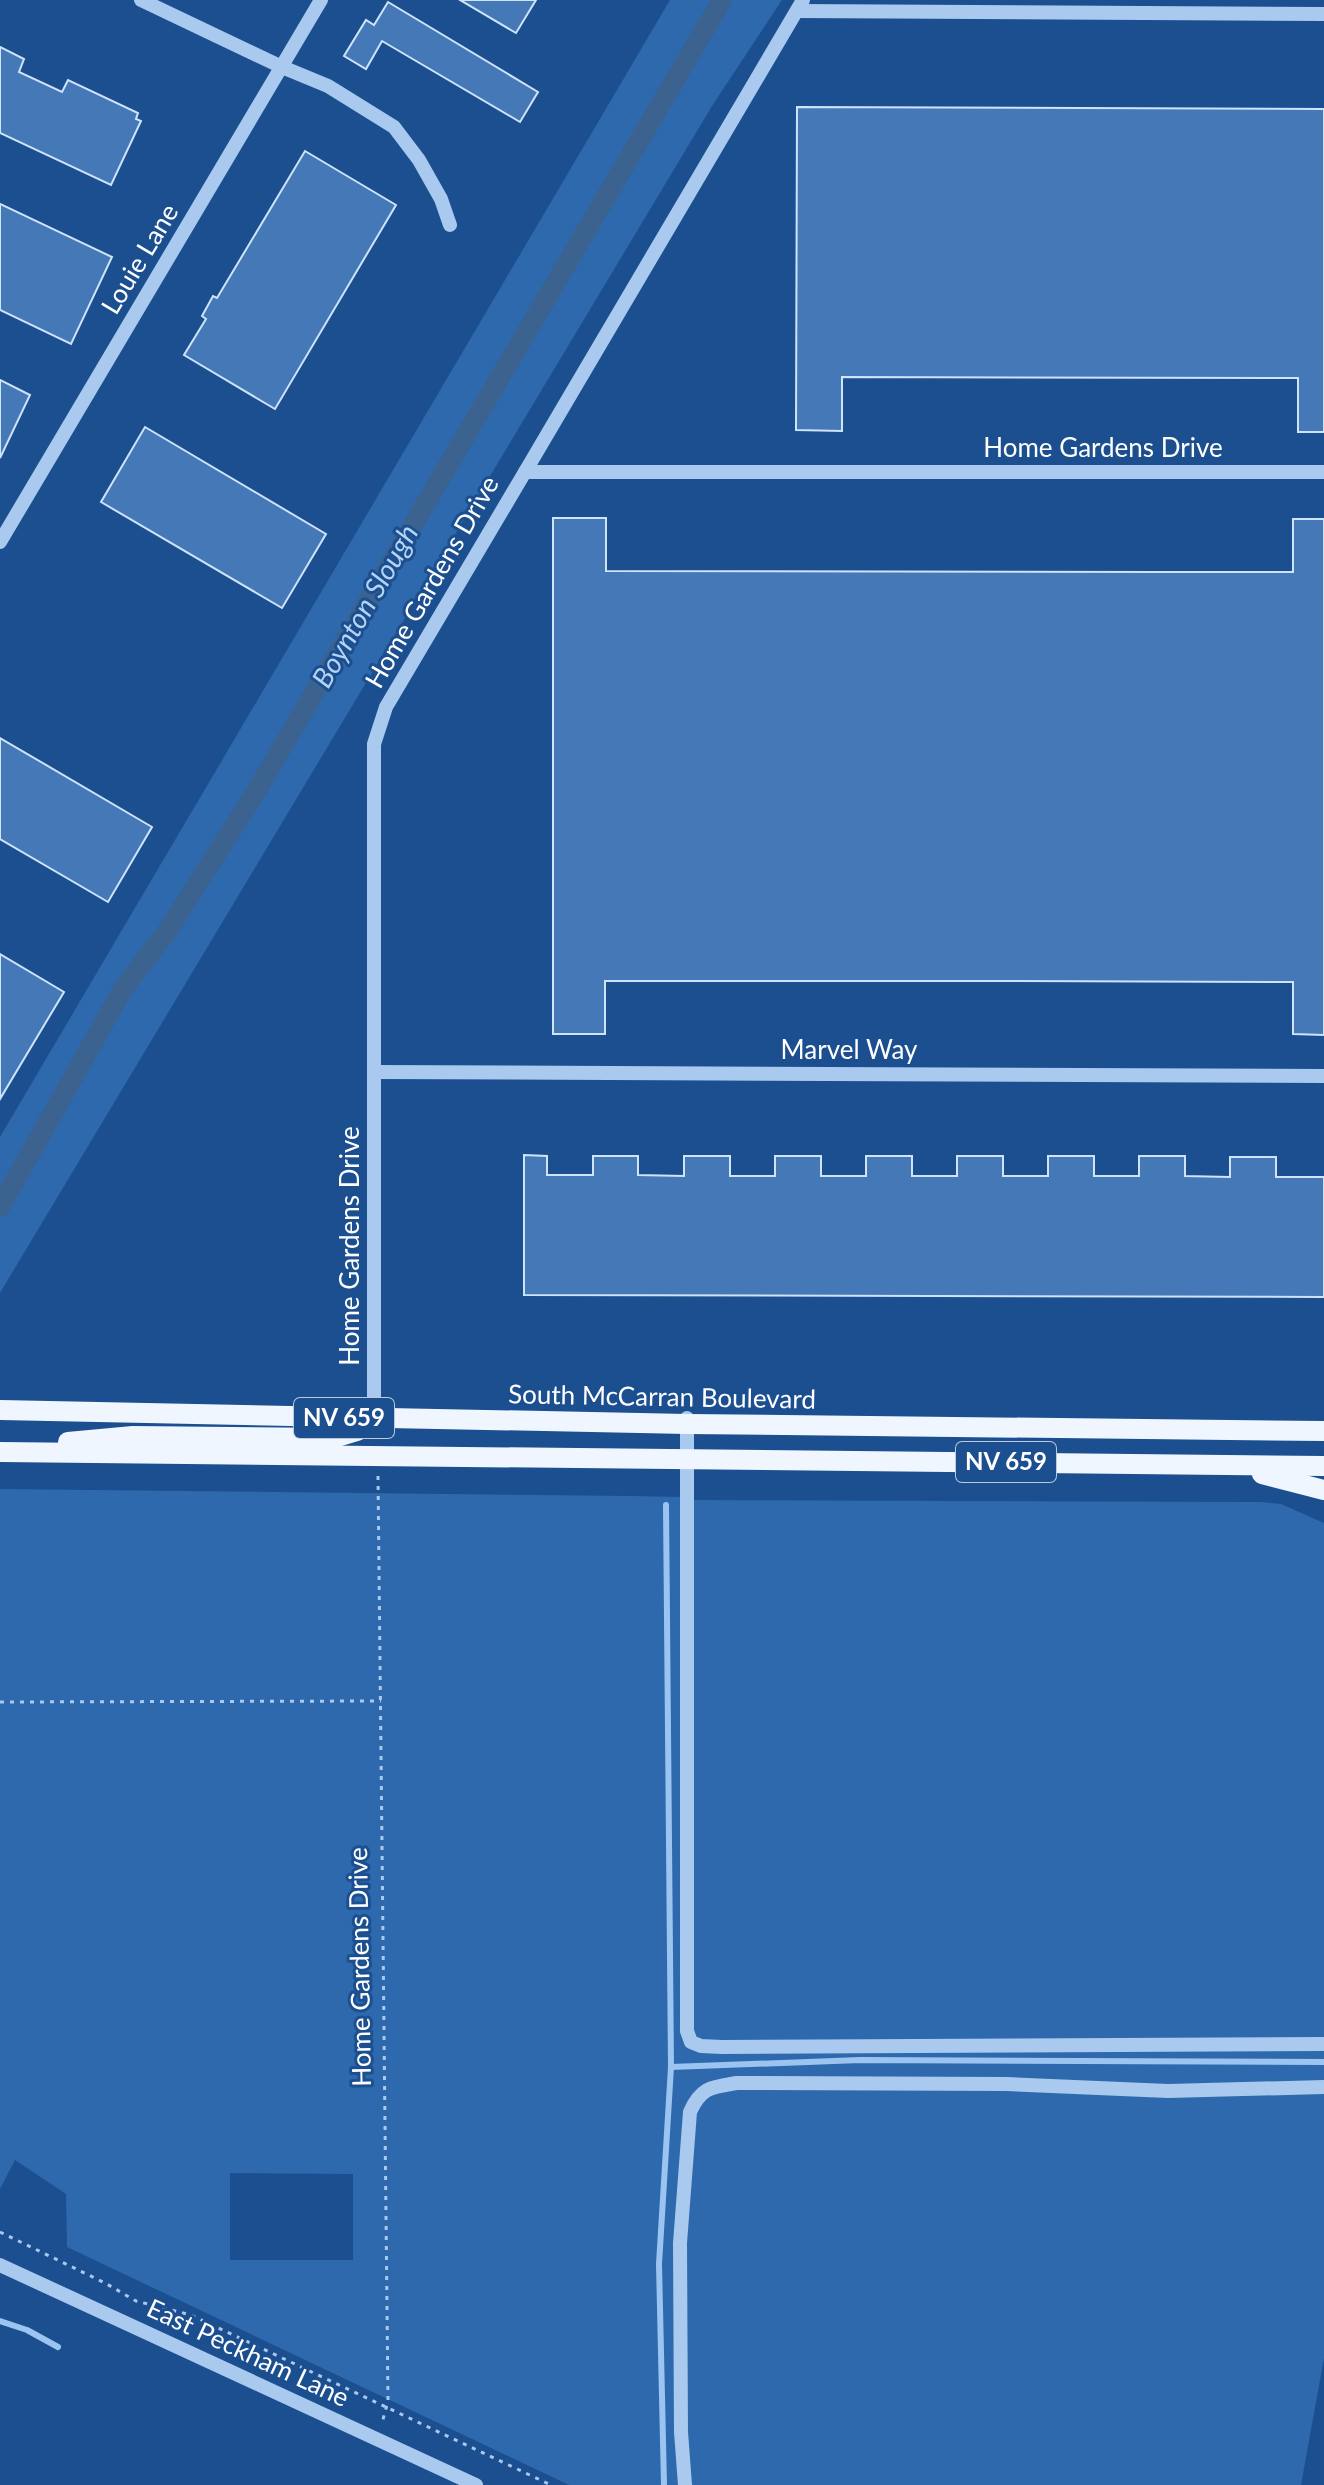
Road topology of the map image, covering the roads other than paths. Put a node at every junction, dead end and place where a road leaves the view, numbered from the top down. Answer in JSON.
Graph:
{"nodes":[{"id":1,"x":141,"y":0,"type":"edge"},
{"id":2,"x":321,"y":0,"type":"edge"},
{"id":3,"x":800,"y":5,"type":"edge"},
{"id":4,"x":1324,"y":14,"type":"edge"},
{"id":5,"x":282,"y":67,"type":"junction"},
{"id":6,"x":450,"y":225,"type":"dead end"},
{"id":7,"x":525,"y":472,"type":"junction"},
{"id":8,"x":1324,"y":472,"type":"edge"},
{"id":9,"x":0,"y":542,"type":"edge"},
{"id":10,"x":374,"y":1072,"type":"junction"},
{"id":11,"x":1324,"y":1076,"type":"edge"},
{"id":12,"x":0,"y":1410,"type":"edge"},
{"id":13,"x":374,"y":1419,"type":"junction"},
{"id":14,"x":687,"y":1421,"type":"junction"},
{"id":15,"x":1324,"y":1431,"type":"edge"},
{"id":16,"x":10,"y":1452,"type":"edge"},
{"id":17,"x":687,"y":1458,"type":"junction"},
{"id":18,"x":1219,"y":1465,"type":"junction"},
{"id":19,"x":1324,"y":1466,"type":"edge"},
{"id":20,"x":1324,"y":1490,"type":"edge"},
{"id":21,"x":1324,"y":2044,"type":"edge"},
{"id":22,"x":1324,"y":2087,"type":"edge"},
{"id":23,"x":0,"y":2265,"type":"edge"},
{"id":24,"x":476,"y":2485,"type":"edge"},
{"id":25,"x":685,"y":2485,"type":"edge"}],
"edges":[{"from":1,"to":5,"type":"street"},
{"from":2,"to":5,"type":"street","name":"Louie Lane"},
{"from":3,"to":4,"type":"street"},
{"from":3,"to":7,"type":"street"},
{"from":5,"to":6,"type":"street"},
{"from":5,"to":9,"type":"street","name":"Louie Lane"},
{"from":7,"to":8,"type":"street","name":"Home Gardens Drive"},
{"from":7,"to":10,"type":"street","name":"Home Gardens Drive"},
{"from":10,"to":11,"type":"street","name":"Marvel Way"},
{"from":10,"to":13,"type":"street","name":"Home Gardens Drive"},
{"from":12,"to":13,"type":"main road","name":"South McCarran Boulevard","number":"NV 659"},
{"from":13,"to":14,"type":"main road","name":"South McCarran Boulevard","number":"NV 659"},
{"from":13,"to":16,"type":"main road"},
{"from":14,"to":15,"type":"main road","name":"South McCarran Boulevard","number":"NV 659"},
{"from":14,"to":17,"type":"street"},
{"from":16,"to":17,"type":"main road","number":"NV 659"},
{"from":17,"to":18,"type":"main road","number":"NV 659"},
{"from":17,"to":21,"type":"street"},
{"from":18,"to":19,"type":"main road","number":"NV 659"},
{"from":18,"to":20,"type":"main road"},
{"from":22,"to":25,"type":"street"},
{"from":23,"to":24,"type":"street","name":"East Peckham Lane"}]}
